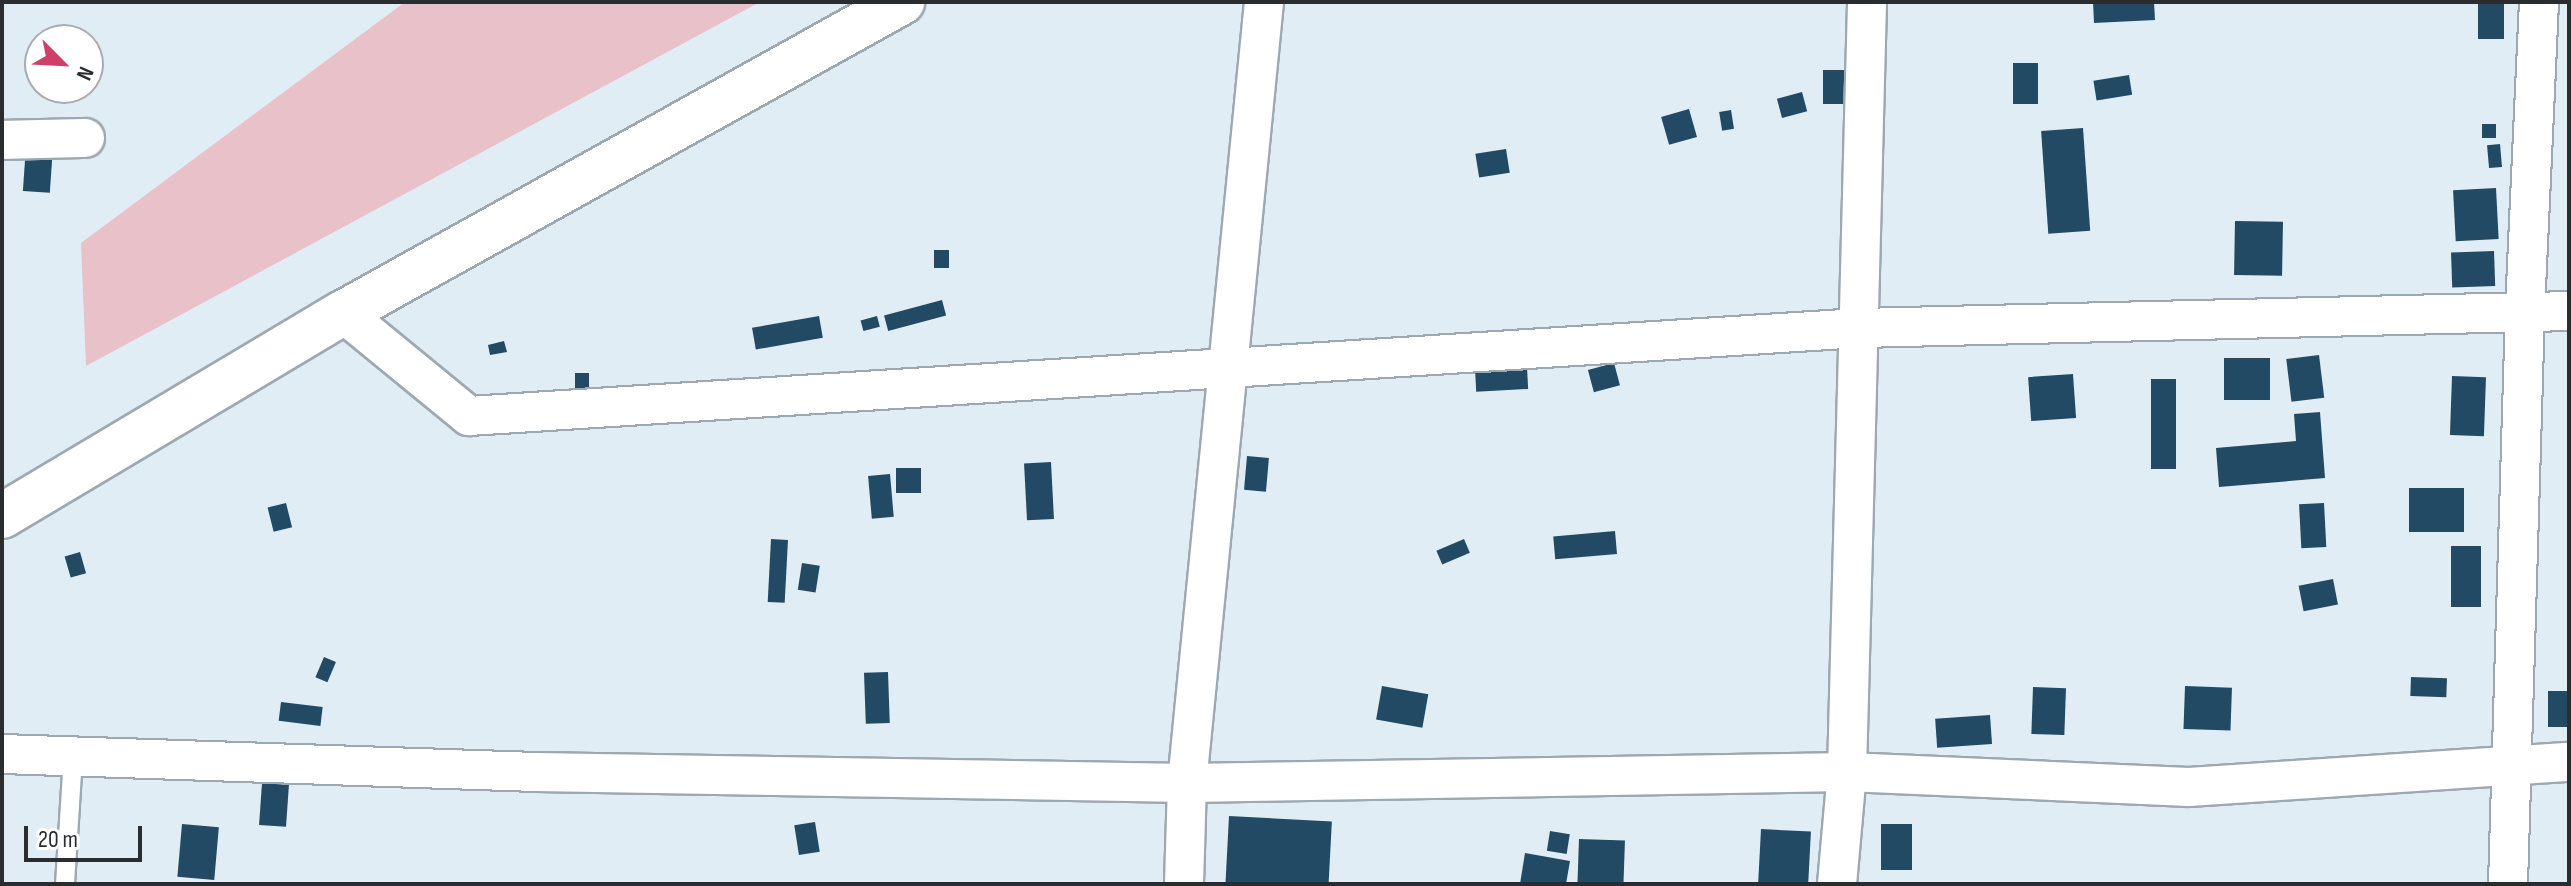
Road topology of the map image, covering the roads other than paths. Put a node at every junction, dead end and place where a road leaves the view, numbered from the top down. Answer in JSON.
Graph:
{"nodes":[{"id":1,"x":902,"y":2,"type":"edge"},
{"id":2,"x":1264,"y":2,"type":"edge"},
{"id":3,"x":1867,"y":2,"type":"edge"},
{"id":4,"x":2539,"y":2,"type":"edge"},
{"id":5,"x":85,"y":138,"type":"dead end"},
{"id":6,"x":2,"y":140,"type":"edge"},
{"id":7,"x":2525,"y":310,"type":"junction"},
{"id":8,"x":2569,"y":311,"type":"edge"},
{"id":9,"x":343,"y":313,"type":"junction"},
{"id":10,"x":1860,"y":328,"type":"junction"},
{"id":11,"x":1228,"y":368,"type":"junction"},
{"id":12,"x":2,"y":516,"type":"edge"},
{"id":13,"x":2,"y":754,"type":"edge"},
{"id":14,"x":73,"y":758,"type":"junction"},
{"id":15,"x":2569,"y":762,"type":"edge"},
{"id":16,"x":2510,"y":769,"type":"junction"},
{"id":17,"x":1847,"y":772,"type":"junction"},
{"id":18,"x":1187,"y":783,"type":"junction"},
{"id":19,"x":65,"y":884,"type":"edge"},
{"id":20,"x":1184,"y":884,"type":"edge"},
{"id":21,"x":1837,"y":884,"type":"edge"},
{"id":22,"x":2508,"y":884,"type":"edge"}],
"edges":[{"from":1,"to":9,"type":"main road"},
{"from":2,"to":11,"type":"street"},
{"from":3,"to":10,"type":"street"},
{"from":4,"to":7,"type":"street"},
{"from":5,"to":6,"type":"street"},
{"from":7,"to":8,"type":"street"},
{"from":7,"to":10,"type":"street"},
{"from":7,"to":16,"type":"street"},
{"from":9,"to":11,"type":"street"},
{"from":9,"to":12,"type":"main road"},
{"from":10,"to":11,"type":"street"},
{"from":10,"to":17,"type":"street"},
{"from":11,"to":18,"type":"street"},
{"from":13,"to":14,"type":"street"},
{"from":14,"to":18,"type":"street"},
{"from":14,"to":19,"type":"lane"},
{"from":15,"to":16,"type":"street"},
{"from":16,"to":17,"type":"street"},
{"from":16,"to":22,"type":"street"},
{"from":17,"to":18,"type":"street"},
{"from":17,"to":21,"type":"street"},
{"from":18,"to":20,"type":"street"}]}
